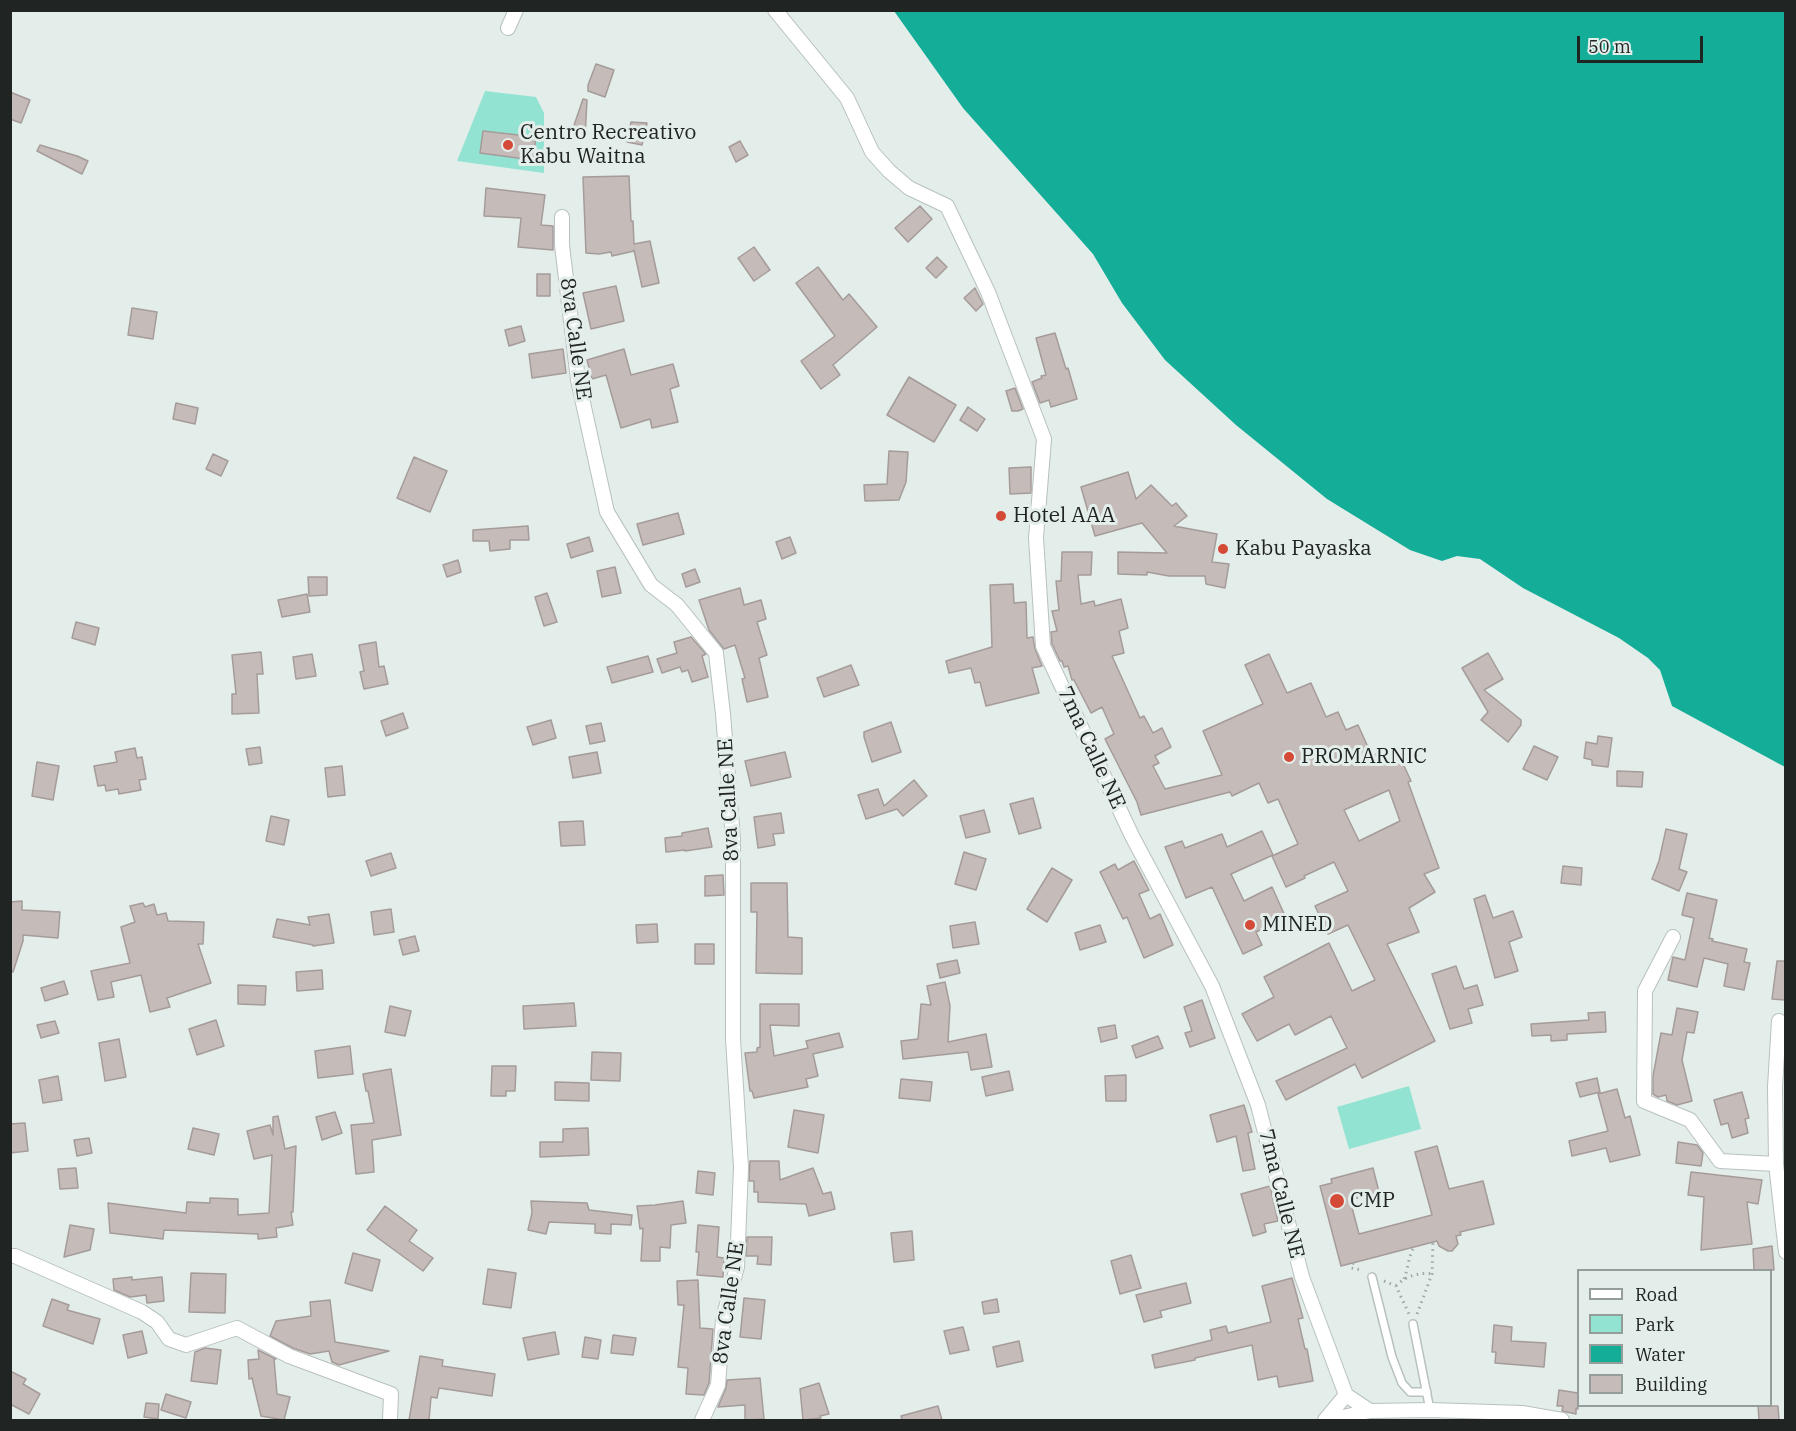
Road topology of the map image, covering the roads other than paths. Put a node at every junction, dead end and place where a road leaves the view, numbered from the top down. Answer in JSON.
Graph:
{"nodes":[{"id":1,"x":516,"y":10,"type":"edge"},
{"id":2,"x":775,"y":10,"type":"edge"},
{"id":3,"x":508,"y":28,"type":"dead end"},
{"id":4,"x":562,"y":217,"type":"dead end"},
{"id":5,"x":1673,"y":937,"type":"dead end"},
{"id":6,"x":1779,"y":1021,"type":"dead end"},
{"id":7,"x":1776,"y":1164,"type":"junction"},
{"id":8,"x":1785,"y":1252,"type":"edge"},
{"id":9,"x":10,"y":1256,"type":"edge"},
{"id":10,"x":1372,"y":1277,"type":"dead end"},
{"id":11,"x":1413,"y":1324,"type":"road end"},
{"id":12,"x":1426,"y":1392,"type":"junction"},
{"id":13,"x":1346,"y":1395,"type":"junction"},
{"id":14,"x":1430,"y":1410,"type":"junction"},
{"id":15,"x":1370,"y":1411,"type":"junction"},
{"id":16,"x":1458,"y":1415,"type":"edge"},
{"id":17,"x":1518,"y":1417,"type":"edge"},
{"id":18,"x":390,"y":1420,"type":"edge"},
{"id":19,"x":702,"y":1420,"type":"edge"},
{"id":20,"x":1327,"y":1420,"type":"edge"},
{"id":21,"x":1562,"y":1420,"type":"edge"}],
"edges":[{"from":1,"to":3,"type":"street"},
{"from":2,"to":13,"type":"street","name":"7ma Calle NE"},
{"from":4,"to":19,"type":"street","name":"8va Calle NE"},
{"from":5,"to":7,"type":"street"},
{"from":6,"to":7,"type":"street"},
{"from":7,"to":8,"type":"street"},
{"from":9,"to":18,"type":"street"},
{"from":10,"to":12,"type":"lane"},
{"from":11,"to":12,"type":"lane"},
{"from":12,"to":14,"type":"lane"},
{"from":13,"to":15,"type":"street"},
{"from":13,"to":20,"type":"street"},
{"from":14,"to":15,"type":"street"},
{"from":14,"to":16,"type":"street"},
{"from":15,"to":20,"type":"street"},
{"from":16,"to":17,"type":"street"},
{"from":17,"to":21,"type":"street"}]}
